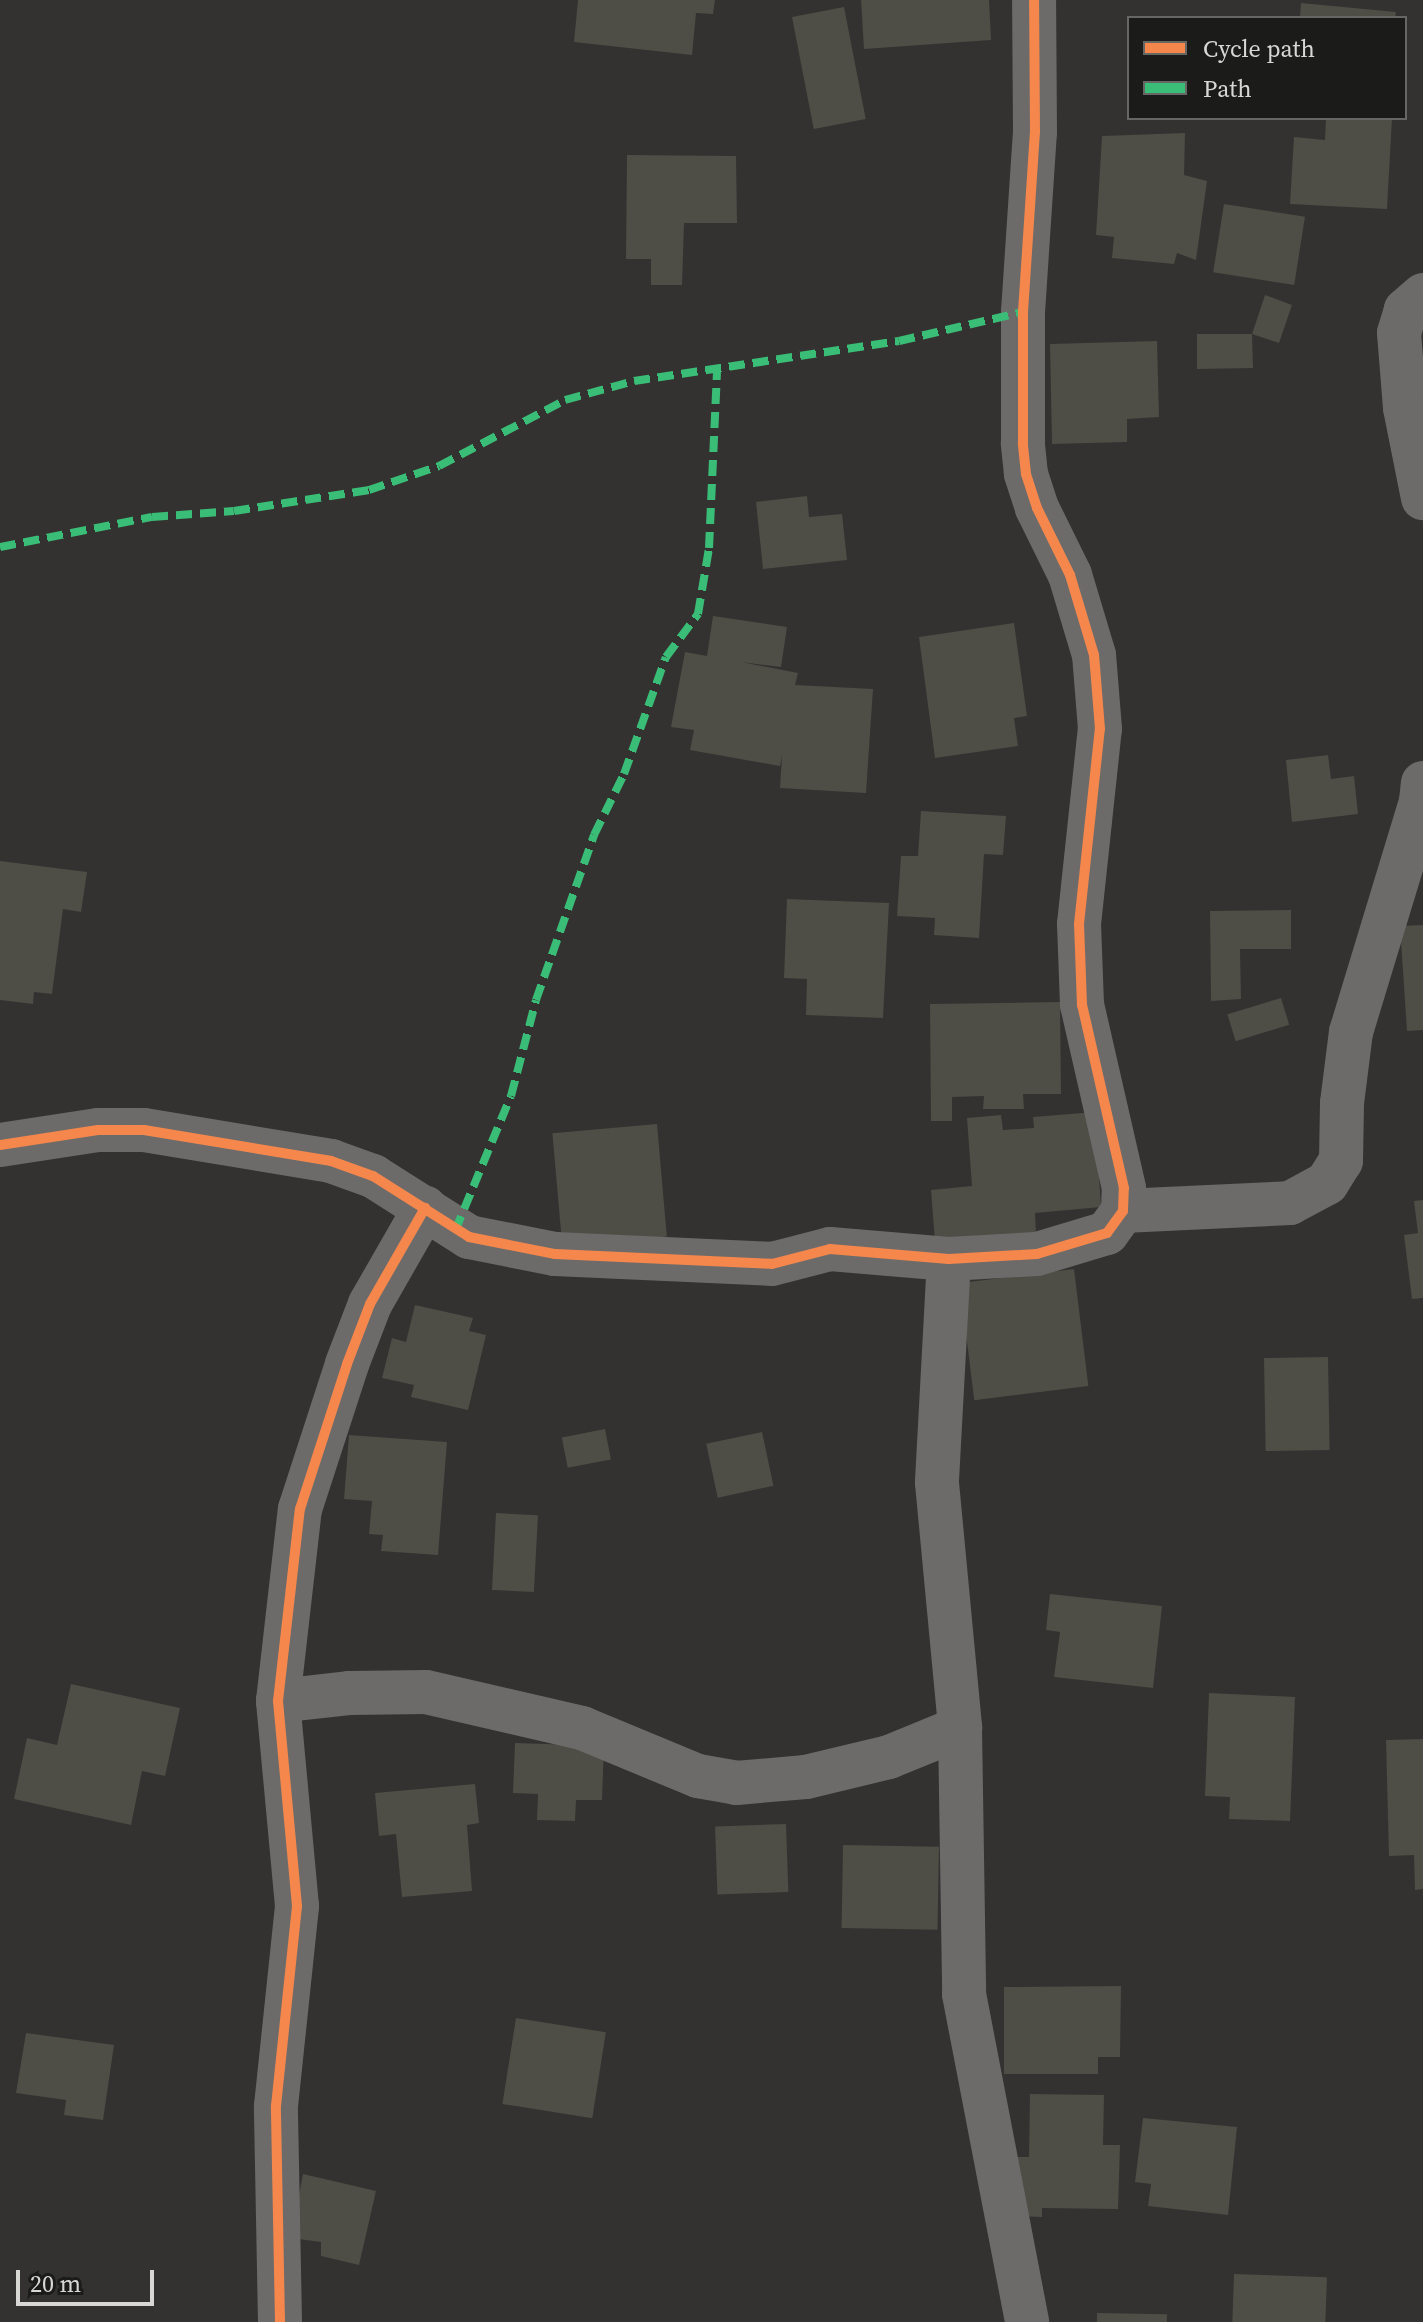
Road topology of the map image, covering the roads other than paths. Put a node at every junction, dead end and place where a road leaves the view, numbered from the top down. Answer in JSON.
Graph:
{"nodes":[{"id":1,"x":1034,"y":0,"type":"edge"},
{"id":2,"x":1423,"y":295,"type":"edge"},
{"id":3,"x":1423,"y":498,"type":"edge"},
{"id":4,"x":1423,"y":783,"type":"edge"},
{"id":5,"x":0,"y":1145,"type":"edge"},
{"id":6,"x":425,"y":1208,"type":"junction"},
{"id":7,"x":1123,"y":1211,"type":"junction"},
{"id":8,"x":949,"y":1259,"type":"junction"},
{"id":9,"x":278,"y":1701,"type":"junction"},
{"id":10,"x":960,"y":1728,"type":"junction"},
{"id":11,"x":280,"y":2322,"type":"edge"},
{"id":12,"x":1027,"y":2322,"type":"edge"}],
"edges":[{"from":1,"to":7,"type":"street"},
{"from":2,"to":3,"type":"street"},
{"from":4,"to":7,"type":"street"},
{"from":5,"to":6,"type":"street"},
{"from":6,"to":8,"type":"street"},
{"from":6,"to":9,"type":"street"},
{"from":7,"to":8,"type":"street"},
{"from":8,"to":10,"type":"street"},
{"from":9,"to":10,"type":"street"},
{"from":9,"to":11,"type":"street"},
{"from":10,"to":12,"type":"street"}]}
